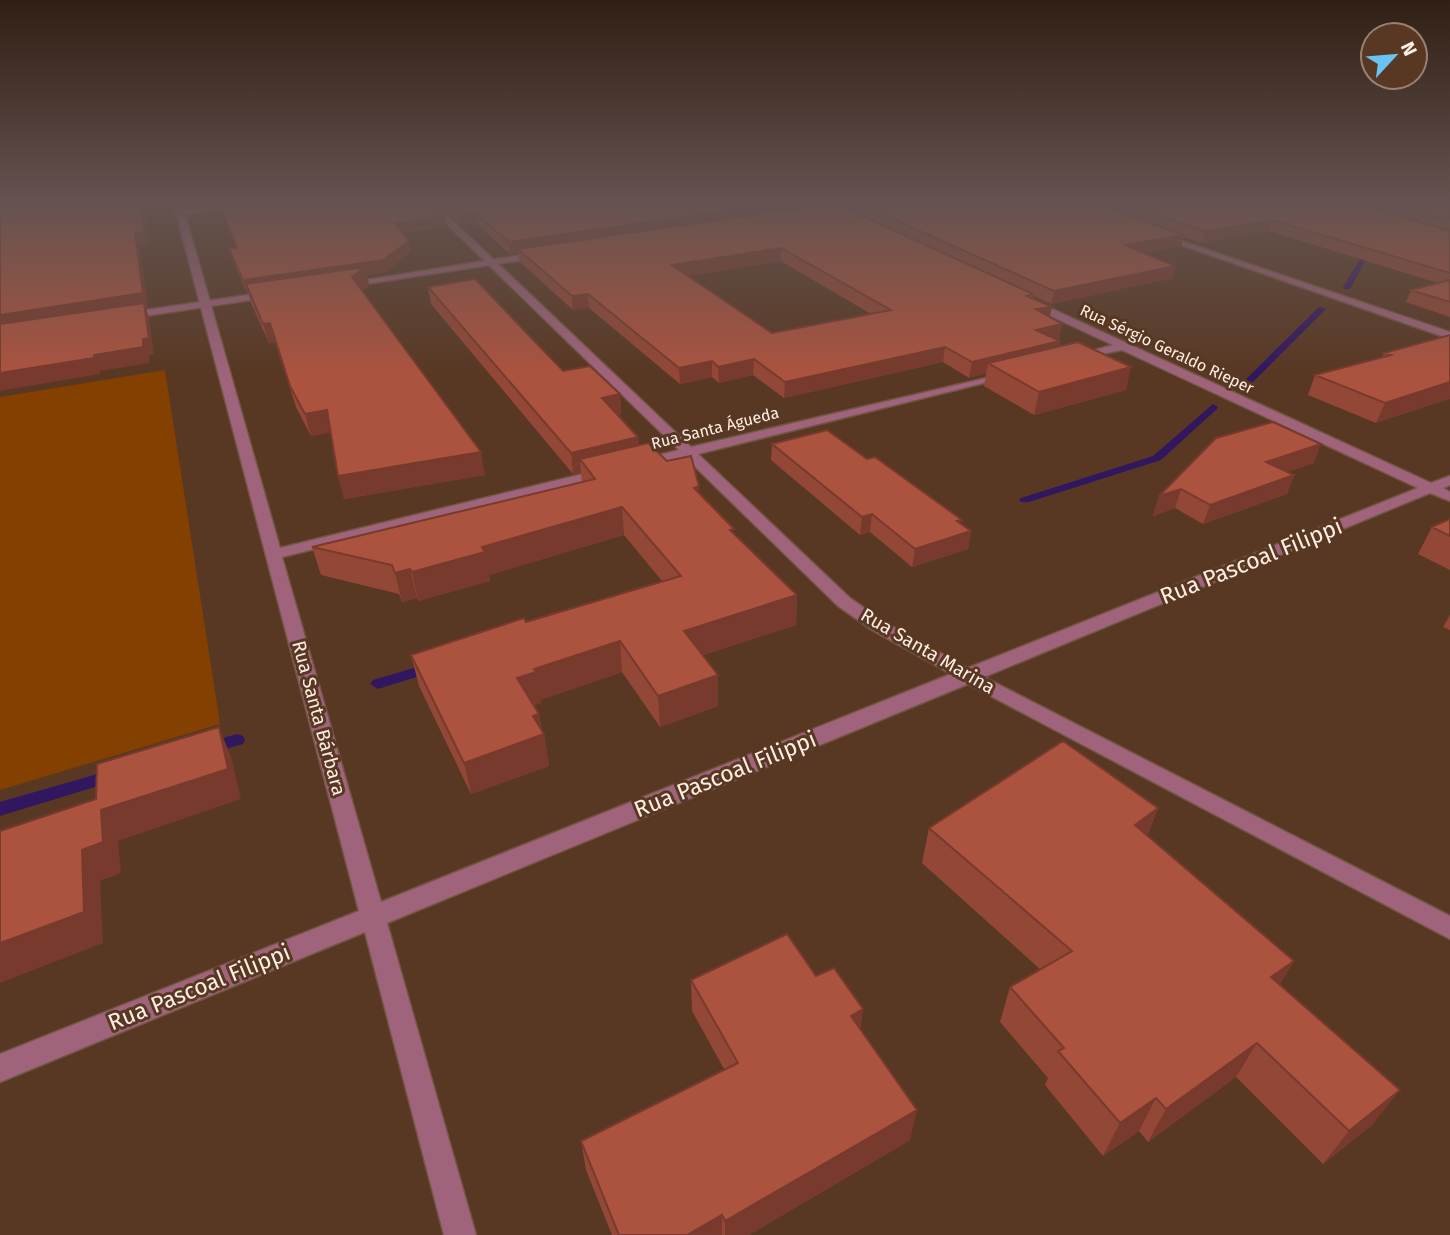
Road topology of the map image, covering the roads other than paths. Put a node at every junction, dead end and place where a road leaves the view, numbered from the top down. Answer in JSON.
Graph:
{"nodes":[{"id":1,"x":192,"y":259,"type":"edge"},
{"id":2,"x":488,"y":259,"type":"edge"},
{"id":3,"x":515,"y":259,"type":"edge"},
{"id":4,"x":1228,"y":259,"type":"edge"},
{"id":5,"x":492,"y":262,"type":"junction"},
{"id":6,"x":340,"y":285,"type":"edge"},
{"id":7,"x":286,"y":293,"type":"edge"},
{"id":8,"x":1023,"y":299,"type":"edge"},
{"id":9,"x":205,"y":304,"type":"junction"},
{"id":10,"x":110,"y":319,"type":"edge"},
{"id":11,"x":1450,"y":336,"type":"edge"},
{"id":12,"x":1123,"y":346,"type":"junction"},
{"id":13,"x":1069,"y":359,"type":"edge"},
{"id":14,"x":1028,"y":369,"type":"edge"},
{"id":15,"x":688,"y":452,"type":"junction"},
{"id":16,"x":1450,"y":480,"type":"edge"},
{"id":17,"x":1429,"y":489,"type":"junction"},
{"id":18,"x":1450,"y":497,"type":"edge"},
{"id":19,"x":274,"y":554,"type":"junction"},
{"id":20,"x":968,"y":676,"type":"junction"},
{"id":21,"x":372,"y":917,"type":"junction"},
{"id":22,"x":1450,"y":928,"type":"edge"},
{"id":23,"x":0,"y":1068,"type":"edge"},
{"id":24,"x":460,"y":1235,"type":"edge"}],
"edges":[{"from":1,"to":9,"type":"street","name":"Rua Santa Bárbara"},
{"from":2,"to":5,"type":"street","name":"Rua Santa Marina"},
{"from":3,"to":5,"type":"street"},
{"from":4,"to":11,"type":"street"},
{"from":5,"to":6,"type":"street"},
{"from":5,"to":15,"type":"street","name":"Rua Santa Marina"},
{"from":7,"to":9,"type":"street"},
{"from":8,"to":12,"type":"street","name":"Rua Sérgio Geraldo Rieper"},
{"from":9,"to":10,"type":"street"},
{"from":9,"to":19,"type":"street","name":"Rua Santa Bárbara"},
{"from":12,"to":13,"type":"street"},
{"from":12,"to":17,"type":"street","name":"Rua Sérgio Geraldo Rieper"},
{"from":14,"to":15,"type":"street","name":"Rua Santa Águeda"},
{"from":15,"to":19,"type":"street","name":"Rua Santa Águeda"},
{"from":15,"to":20,"type":"street","name":"Rua Santa Marina"},
{"from":16,"to":17,"type":"street","name":"Rua Pascoal Filippi"},
{"from":17,"to":18,"type":"street","name":"Rua Sérgio Geraldo Rieper"},
{"from":17,"to":20,"type":"street","name":"Rua Pascoal Filippi"},
{"from":19,"to":21,"type":"street","name":"Rua Santa Bárbara"},
{"from":20,"to":21,"type":"street","name":"Rua Pascoal Filippi"},
{"from":20,"to":22,"type":"street","name":"Rua Santa Marina"},
{"from":21,"to":23,"type":"street","name":"Rua Pascoal Filippi"},
{"from":21,"to":24,"type":"street","name":"Rua Santa Bárbara"}]}
